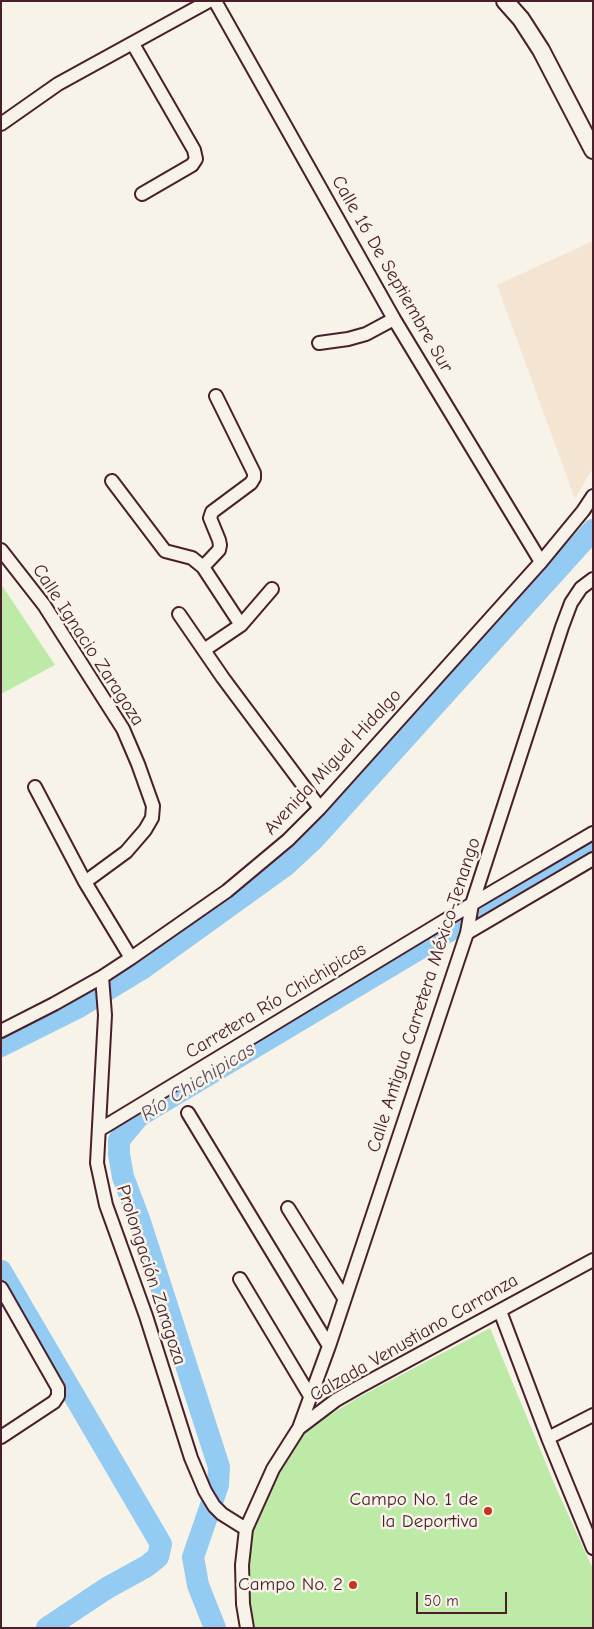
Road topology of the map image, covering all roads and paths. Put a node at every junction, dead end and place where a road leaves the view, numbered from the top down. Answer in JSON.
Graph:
{"nodes":[{"id":1,"x":208,"y":1,"type":"edge"},
{"id":2,"x":215,"y":1,"type":"edge"},
{"id":3,"x":505,"y":1,"type":"edge"},
{"id":4,"x":133,"y":44,"type":"junction"},
{"id":5,"x":1,"y":124,"type":"edge"},
{"id":6,"x":593,"y":150,"type":"edge"},
{"id":7,"x":142,"y":194,"type":"dead end"},
{"id":8,"x":394,"y":319,"type":"junction"},
{"id":9,"x":319,"y":343,"type":"dead end"},
{"id":10,"x":216,"y":396,"type":"dead end"},
{"id":11,"x":112,"y":481,"type":"dead end"},
{"id":12,"x":593,"y":496,"type":"edge"},
{"id":13,"x":1,"y":550,"type":"edge"},
{"id":14,"x":541,"y":562,"type":"junction"},
{"id":15,"x":203,"y":567,"type":"junction"},
{"id":16,"x":593,"y":579,"type":"edge"},
{"id":17,"x":272,"y":589,"type":"dead end"},
{"id":18,"x":179,"y":614,"type":"dead end"},
{"id":19,"x":241,"y":625,"type":"junction"},
{"id":20,"x":204,"y":650,"type":"junction"},
{"id":21,"x":34,"y":787,"type":"dead end"},
{"id":22,"x":320,"y":808,"type":"junction"},
{"id":23,"x":593,"y":833,"type":"edge"},
{"id":24,"x":593,"y":859,"type":"edge"},
{"id":25,"x":85,"y":882,"type":"junction"},
{"id":26,"x":472,"y":905,"type":"junction"},
{"id":27,"x":468,"y":929,"type":"junction"},
{"id":28,"x":131,"y":958,"type":"junction"},
{"id":29,"x":102,"y":981,"type":"junction"},
{"id":30,"x":1,"y":1030,"type":"edge"},
{"id":31,"x":188,"y":1113,"type":"dead end"},
{"id":32,"x":98,"y":1130,"type":"junction"},
{"id":33,"x":288,"y":1208,"type":"dead end"},
{"id":34,"x":593,"y":1260,"type":"edge"},
{"id":35,"x":240,"y":1279,"type":"dead end"},
{"id":36,"x":1,"y":1288,"type":"edge"},
{"id":37,"x":344,"y":1298,"type":"junction"},
{"id":38,"x":500,"y":1310,"type":"junction"},
{"id":39,"x":329,"y":1346,"type":"junction"},
{"id":40,"x":310,"y":1396,"type":"junction"},
{"id":41,"x":593,"y":1416,"type":"edge"},
{"id":42,"x":299,"y":1428,"type":"junction"},
{"id":43,"x":1,"y":1437,"type":"edge"},
{"id":44,"x":548,"y":1438,"type":"junction"},
{"id":45,"x":246,"y":1529,"type":"junction"},
{"id":46,"x":593,"y":1548,"type":"edge"},
{"id":47,"x":247,"y":1628,"type":"edge"}],
"edges":[{"from":1,"to":4,"type":"street"},
{"from":2,"to":8,"type":"street","name":"Calle 16 De Septiembre Sur"},
{"from":3,"to":6,"type":"main road"},
{"from":4,"to":5,"type":"street"},
{"from":4,"to":7,"type":"street"},
{"from":8,"to":9,"type":"street"},
{"from":8,"to":14,"type":"street","name":"Calle 16 De Septiembre Sur"},
{"from":10,"to":15,"type":"street"},
{"from":11,"to":15,"type":"street"},
{"from":12,"to":14,"type":"street","name":"Avenida Miguel Hidalgo"},
{"from":13,"to":25,"type":"street","name":"Calle Ignacio Zaragoza"},
{"from":14,"to":22,"type":"street","name":"Avenida Miguel Hidalgo"},
{"from":15,"to":19,"type":"street"},
{"from":16,"to":26,"type":"street","name":"Calle Antigua Carretera México-Tenango"},
{"from":17,"to":19,"type":"street"},
{"from":18,"to":20,"type":"street"},
{"from":19,"to":20,"type":"street"},
{"from":20,"to":22,"type":"street"},
{"from":21,"to":25,"type":"street"},
{"from":22,"to":28,"type":"street","name":"Avenida Miguel Hidalgo"},
{"from":23,"to":26,"type":"street","name":"Carretera Río Chichipicas"},
{"from":24,"to":27,"type":"street"},
{"from":25,"to":28,"type":"street"},
{"from":26,"to":27,"type":"street","name":"Calle Antigua Carretera México-Tenango"},
{"from":26,"to":32,"type":"street","name":"Carretera Río Chichipicas"},
{"from":27,"to":37,"type":"street","name":"Calle Antigua Carretera México-Tenango"},
{"from":28,"to":29,"type":"street","name":"Avenida Miguel Hidalgo"},
{"from":29,"to":30,"type":"street","name":"Avenida Miguel Hidalgo"},
{"from":29,"to":32,"type":"street","name":"Prolongación Zaragoza"},
{"from":31,"to":39,"type":"street"},
{"from":32,"to":45,"type":"street","name":"Prolongación Zaragoza"},
{"from":33,"to":37,"type":"street"},
{"from":34,"to":38,"type":"street","name":"Calzada Venustiano Carranza"},
{"from":35,"to":40,"type":"street"},
{"from":36,"to":43,"type":"street"},
{"from":37,"to":39,"type":"street","name":"Calle Antigua Carretera México-Tenango"},
{"from":38,"to":42,"type":"street","name":"Calzada Venustiano Carranza"},
{"from":38,"to":44,"type":"street"},
{"from":39,"to":40,"type":"street","name":"Calle Antigua Carretera México-Tenango"},
{"from":40,"to":42,"type":"street","name":"Calle Antigua Carretera México-Tenango"},
{"from":41,"to":44,"type":"street"},
{"from":42,"to":45,"type":"street","name":"Calzada Venustiano Carranza"},
{"from":44,"to":46,"type":"street"},
{"from":45,"to":47,"type":"street","name":"Calzada Venustiano Carranza"}]}
